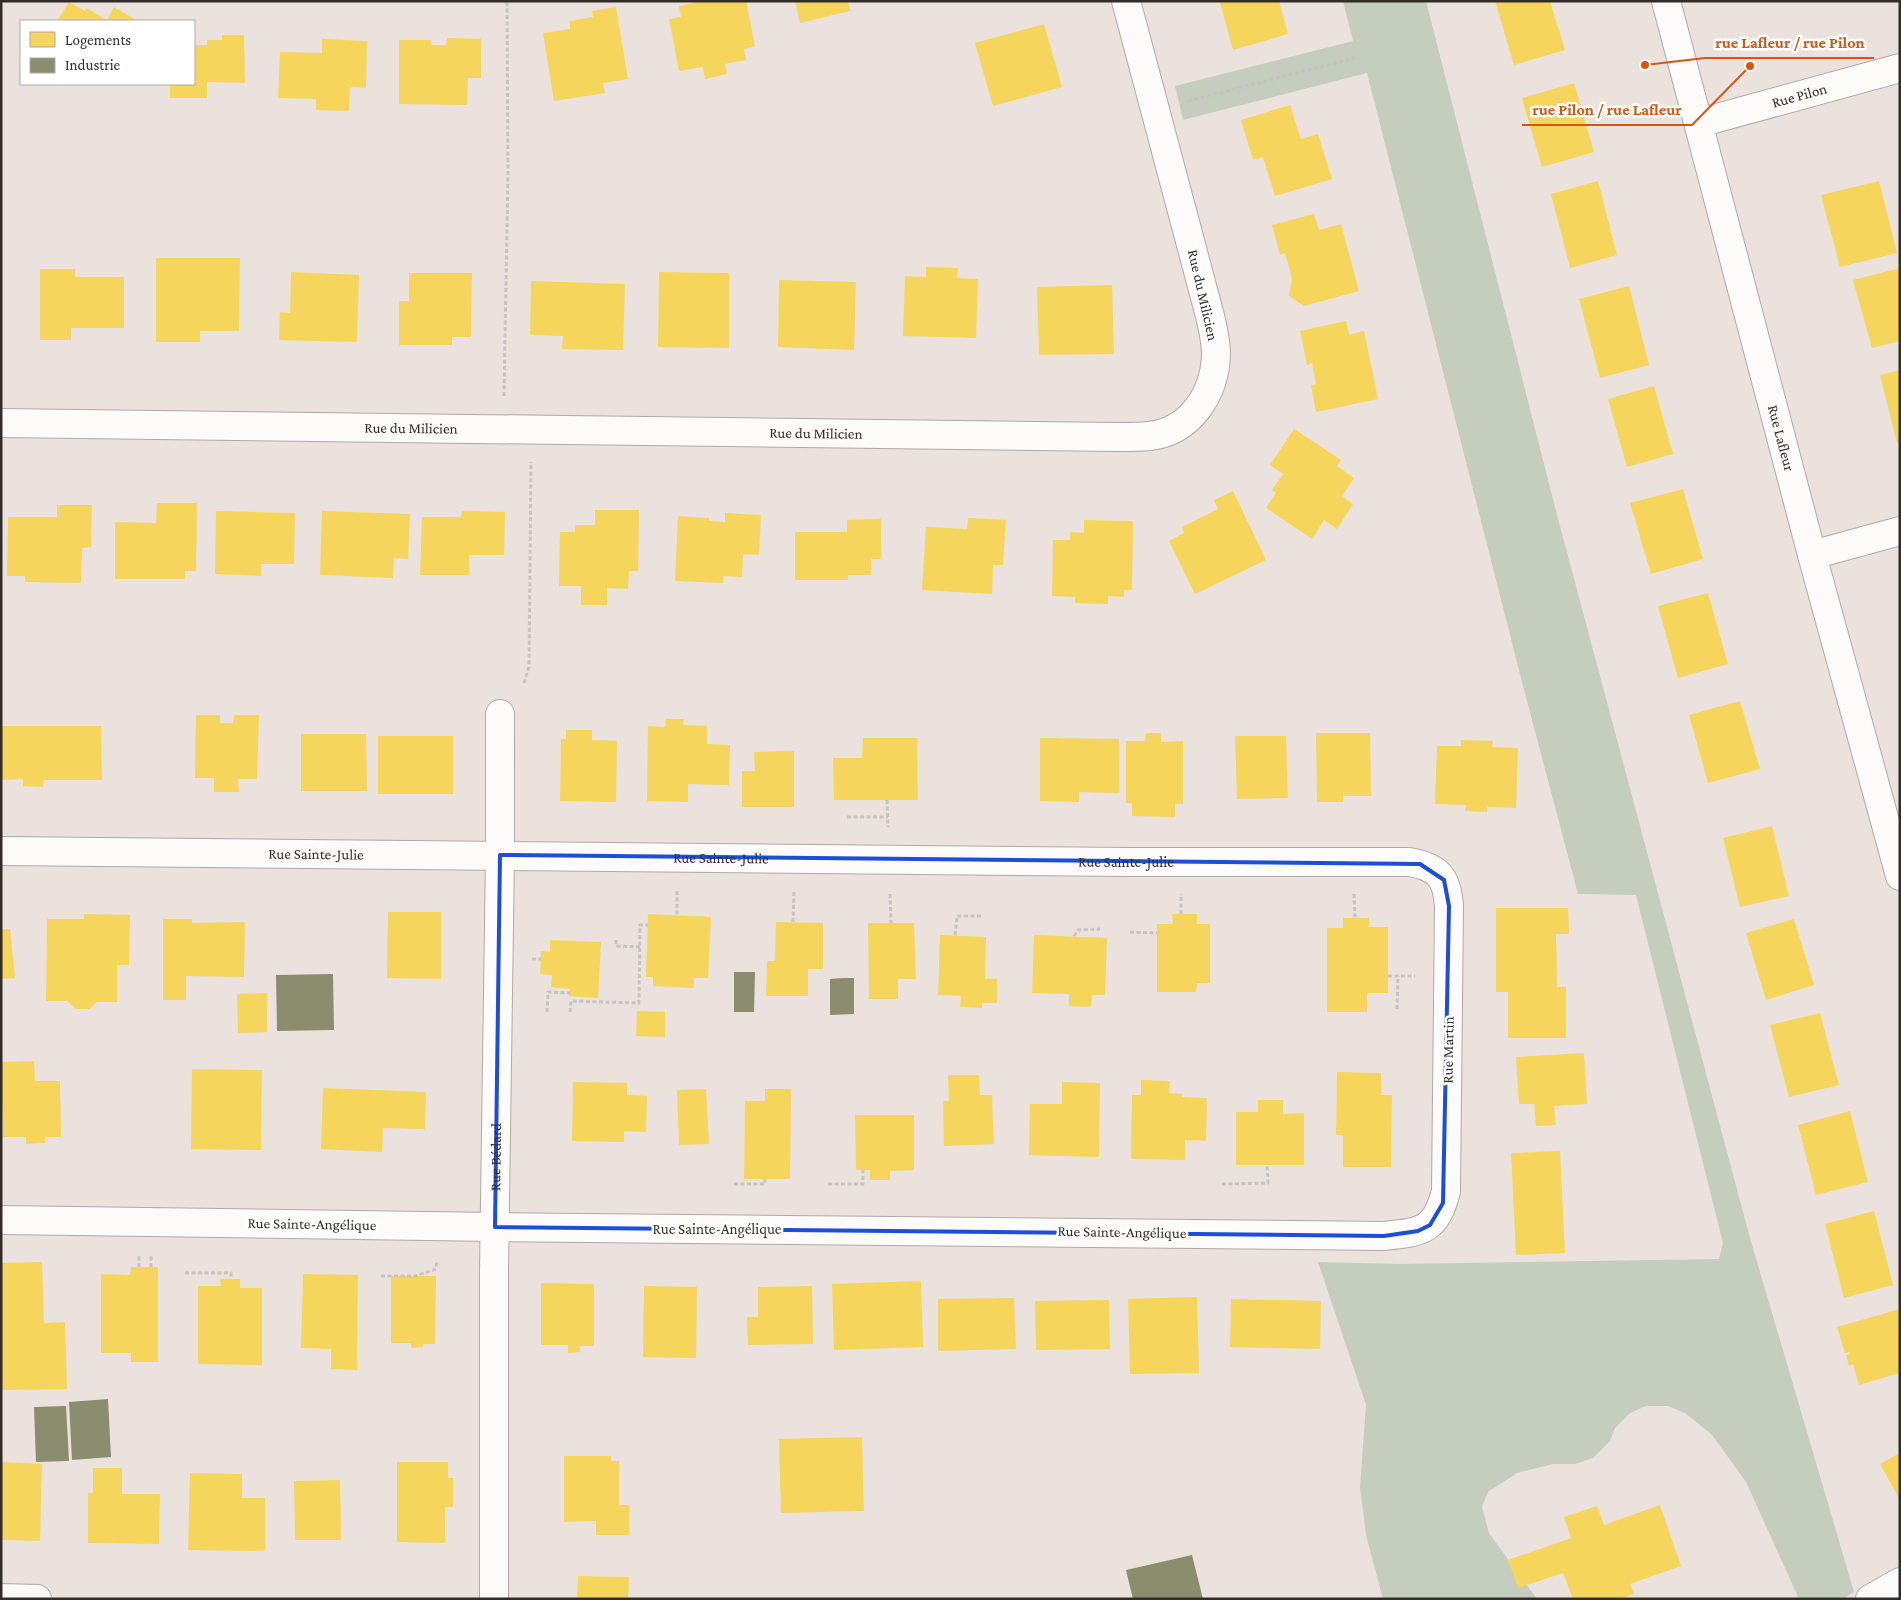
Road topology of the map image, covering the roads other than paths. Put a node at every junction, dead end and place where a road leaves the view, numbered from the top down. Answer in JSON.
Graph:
{"nodes":[{"id":1,"x":1126,"y":1,"type":"edge"},
{"id":2,"x":1666,"y":1,"type":"edge"},
{"id":3,"x":1900,"y":68,"type":"edge"},
{"id":4,"x":1699,"y":123,"type":"junction"},
{"id":5,"x":1,"y":423,"type":"edge"},
{"id":6,"x":1900,"y":531,"type":"edge"},
{"id":7,"x":1812,"y":555,"type":"junction"},
{"id":8,"x":500,"y":714,"type":"dead end"},
{"id":9,"x":1,"y":851,"type":"edge"},
{"id":10,"x":500,"y":855,"type":"junction"},
{"id":11,"x":1438,"y":874,"type":"joint"},
{"id":12,"x":1900,"y":876,"type":"edge"},
{"id":13,"x":1,"y":1220,"type":"edge"},
{"id":14,"x":1430,"y":1225,"type":"joint"},
{"id":15,"x":495,"y":1227,"type":"junction"},
{"id":16,"x":1900,"y":1582,"type":"edge"},
{"id":17,"x":1,"y":1598,"type":"edge"},
{"id":18,"x":37,"y":1599,"type":"edge"},
{"id":19,"x":494,"y":1599,"type":"edge"},
{"id":20,"x":1870,"y":1599,"type":"edge"}],
"edges":[{"from":1,"to":5,"type":"street","name":"Rue du Milicien"},
{"from":2,"to":4,"type":"street","name":"Rue Lafleur"},
{"from":3,"to":4,"type":"street","name":"Rue Pilon"},
{"from":4,"to":7,"type":"street","name":"Rue Lafleur"},
{"from":6,"to":7,"type":"street"},
{"from":7,"to":12,"type":"street","name":"Rue Lafleur"},
{"from":8,"to":10,"type":"street","name":"Rue Bédard"},
{"from":9,"to":10,"type":"street","name":"Rue Sainte-Julie"},
{"from":10,"to":11,"type":"street","name":"Rue Sainte-Julie"},
{"from":10,"to":15,"type":"street","name":"Rue Bédard"},
{"from":11,"to":14,"type":"street","name":"Rue Martin"},
{"from":13,"to":15,"type":"street","name":"Rue Sainte-Angélique"},
{"from":14,"to":15,"type":"street","name":"Rue Sainte-Angélique"},
{"from":15,"to":19,"type":"street","name":"Rue Bédard"},
{"from":16,"to":20,"type":"street"},
{"from":17,"to":18,"type":"street"}]}
